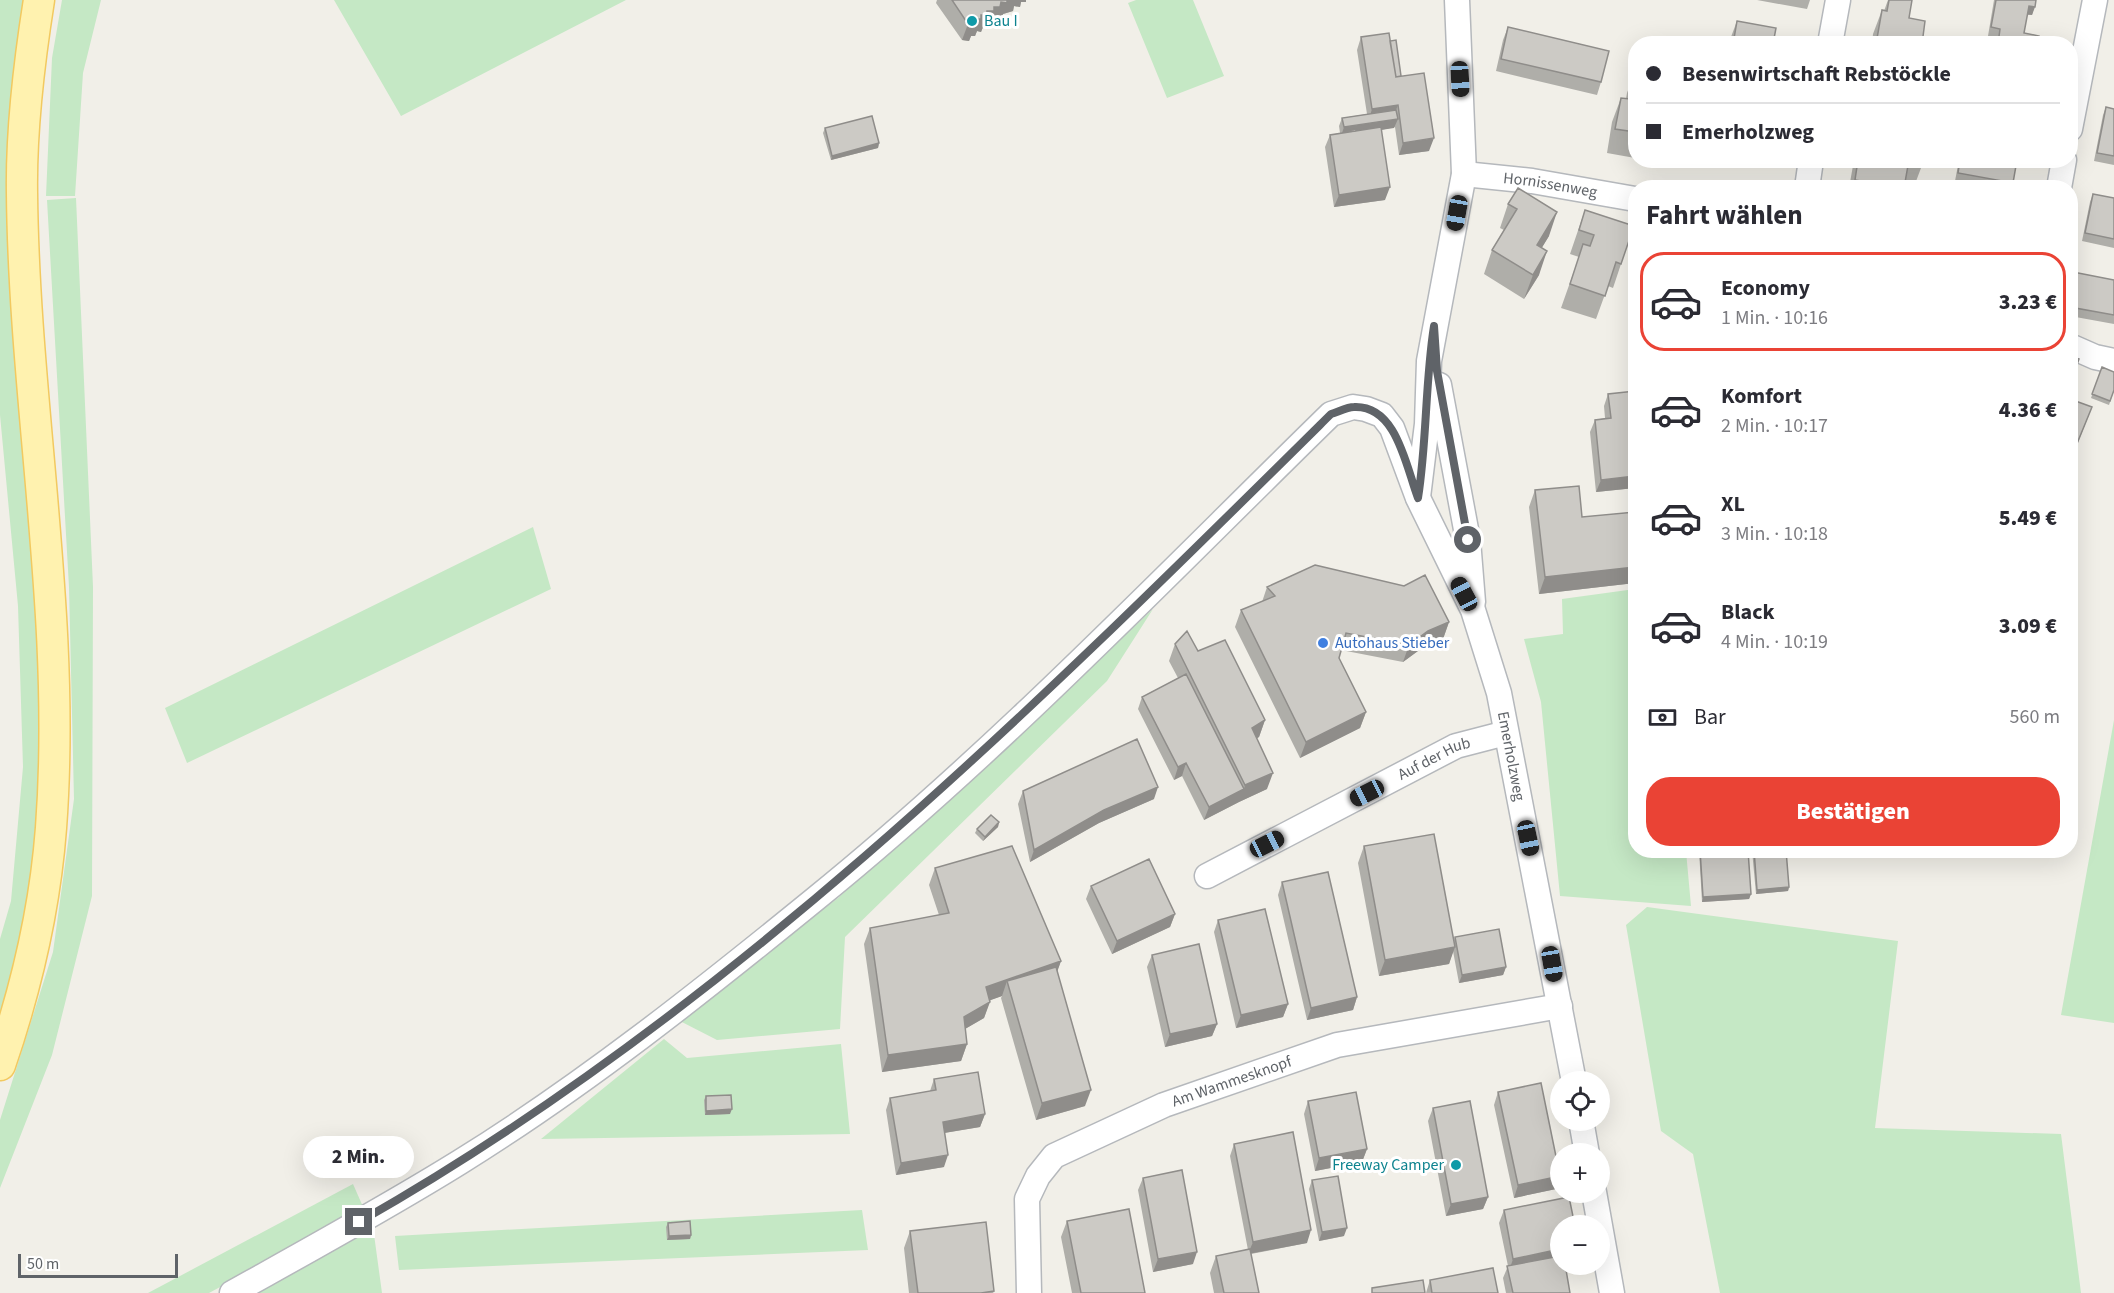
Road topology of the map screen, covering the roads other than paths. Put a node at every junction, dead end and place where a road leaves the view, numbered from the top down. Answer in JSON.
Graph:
{"nodes":[{"id":1,"x":39,"y":0,"type":"edge"},
{"id":2,"x":1456,"y":0,"type":"edge"},
{"id":3,"x":1838,"y":0,"type":"edge"},
{"id":4,"x":2095,"y":0,"type":"edge"},
{"id":5,"x":1831,"y":36,"type":"edge"},
{"id":6,"x":2078,"y":88,"type":"edge"},
{"id":7,"x":1464,"y":174,"type":"junction"},
{"id":8,"x":1628,"y":198,"type":"edge"},
{"id":9,"x":1434,"y":326,"type":"junction"},
{"id":10,"x":2078,"y":350,"type":"edge"},
{"id":11,"x":2114,"y":361,"type":"edge"},
{"id":12,"x":1418,"y":498,"type":"junction"},
{"id":13,"x":1473,"y":610,"type":"junction"},
{"id":14,"x":1506,"y":733,"type":"junction"},
{"id":15,"x":1207,"y":876,"type":"dead end"},
{"id":16,"x":1560,"y":1006,"type":"junction"},
{"id":17,"x":0,"y":1065,"type":"edge"},
{"id":18,"x":1572,"y":1071,"type":"edge"},
{"id":19,"x":1596,"y":1203,"type":"edge"},
{"id":20,"x":232,"y":1293,"type":"edge"},
{"id":21,"x":1029,"y":1293,"type":"edge"},
{"id":22,"x":1612,"y":1293,"type":"edge"}],
"edges":[{"from":1,"to":17,"type":"main road"},
{"from":2,"to":7,"type":"street","name":"Emerholzweg"},
{"from":3,"to":5,"type":"street"},
{"from":4,"to":6,"type":"street"},
{"from":7,"to":8,"type":"street","name":"Hornissenweg"},
{"from":7,"to":9,"type":"street","name":"Emerholzweg"},
{"from":9,"to":12,"type":"street","name":"Emerholzweg"},
{"from":9,"to":13,"type":"street","name":"Emerholzweg"},
{"from":10,"to":11,"type":"street"},
{"from":12,"to":13,"type":"street","name":"Emerholzweg"},
{"from":12,"to":20,"type":"street","name":"Emerholzweg"},
{"from":13,"to":14,"type":"street","name":"Emerholzweg"},
{"from":14,"to":15,"type":"street","name":"Auf der Hub"},
{"from":14,"to":16,"type":"street","name":"Emerholzweg"},
{"from":16,"to":18,"type":"street","name":"Emerholzweg"},
{"from":16,"to":21,"type":"street","name":"Am Wammesknopf"},
{"from":19,"to":22,"type":"street"}]}
